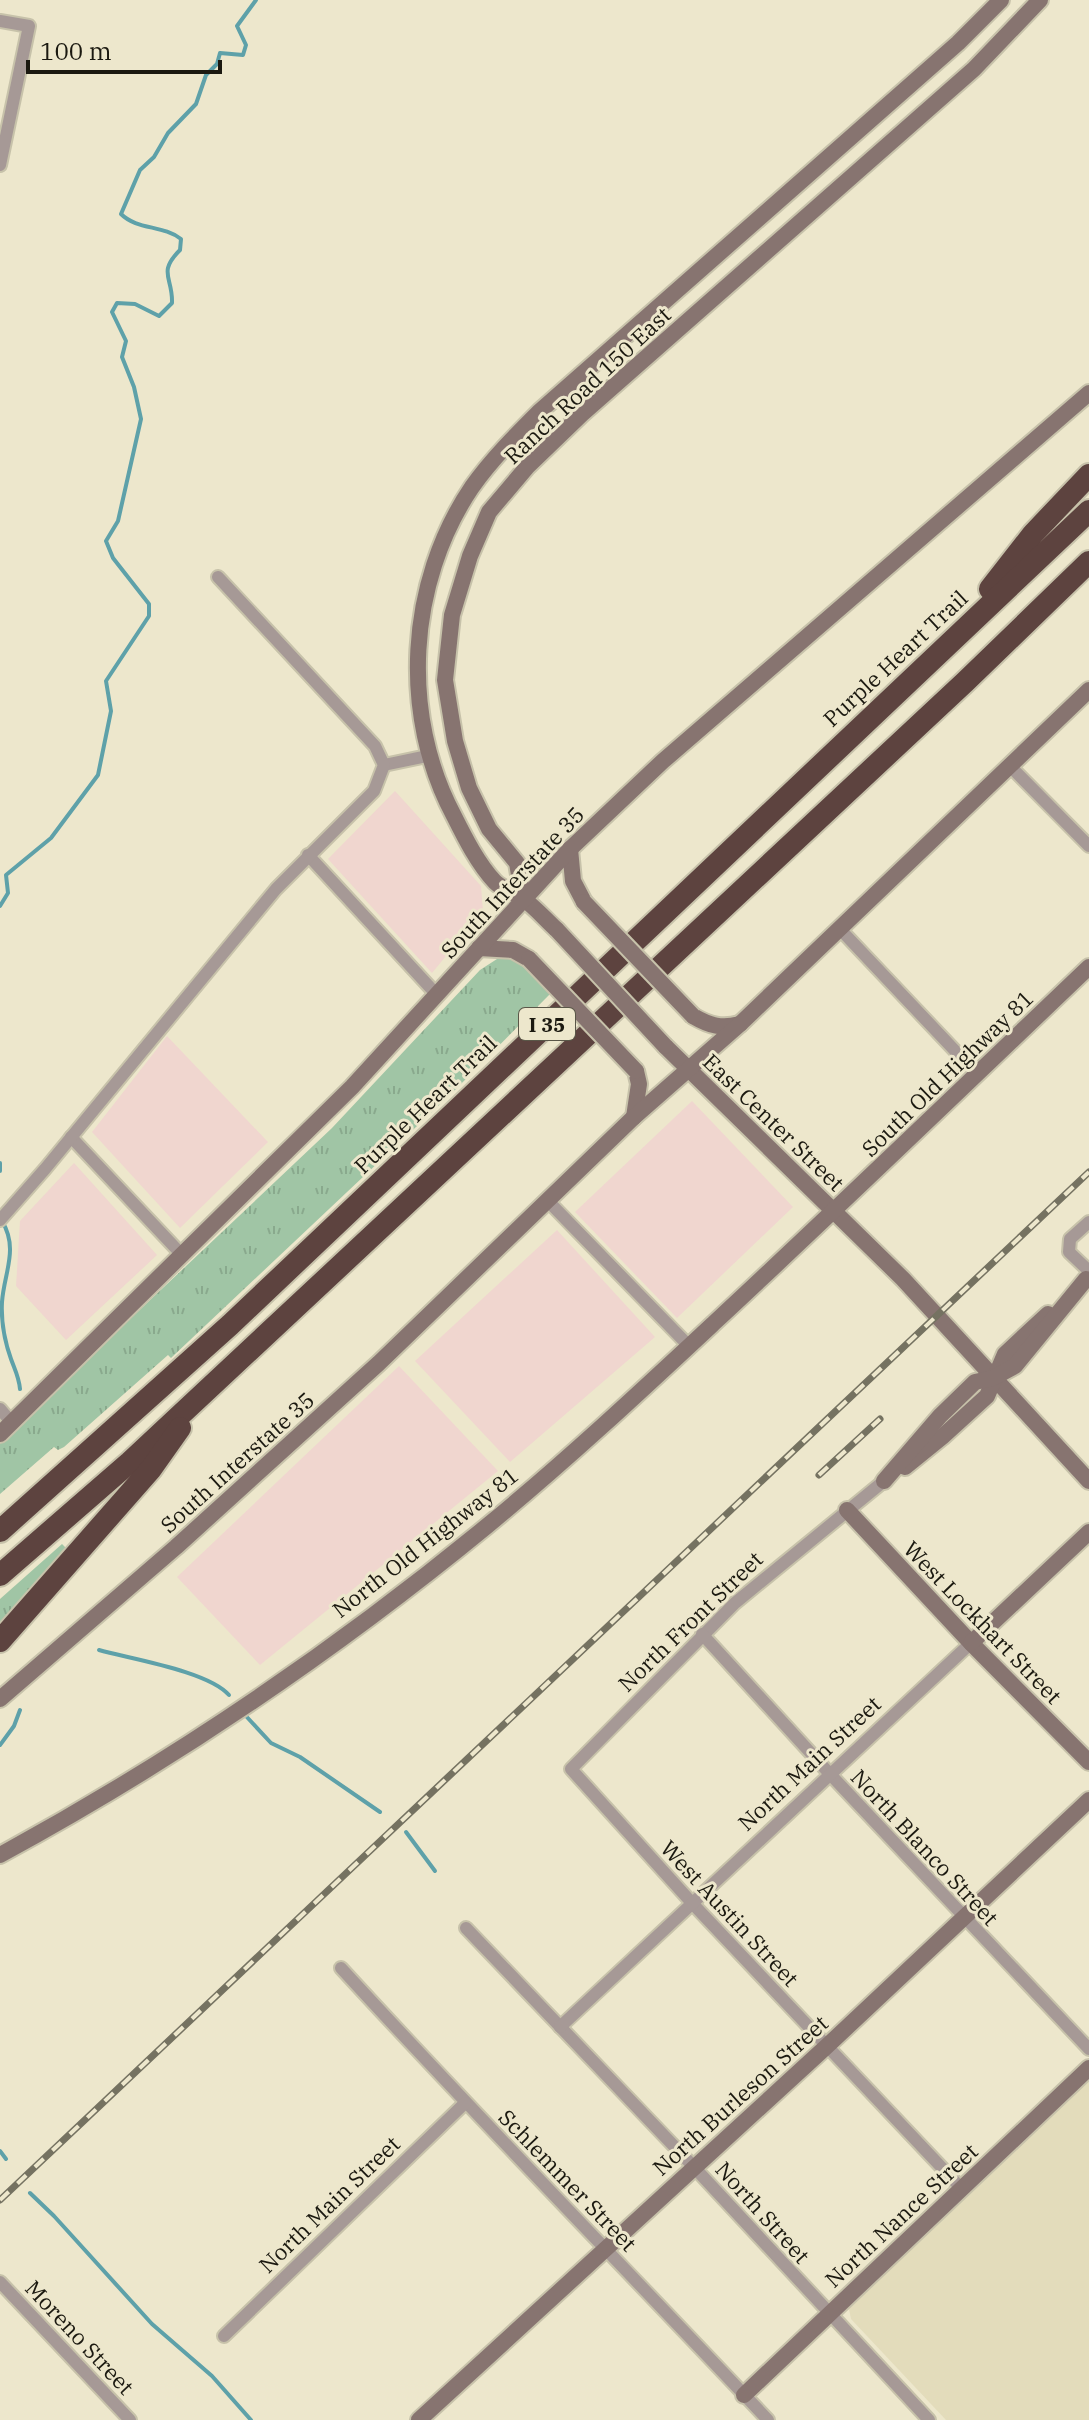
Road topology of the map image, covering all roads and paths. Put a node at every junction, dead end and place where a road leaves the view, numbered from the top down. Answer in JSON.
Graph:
{"nodes":[{"id":1,"x":1001,"y":0,"type":"edge"},
{"id":2,"x":1040,"y":0,"type":"edge"},
{"id":3,"x":0,"y":21,"type":"edge"},
{"id":4,"x":0,"y":165,"type":"edge"},
{"id":5,"x":722,"y":252,"type":"junction"},
{"id":6,"x":741,"y":274,"type":"junction"},
{"id":7,"x":1089,"y":393,"type":"edge"},
{"id":8,"x":1089,"y":475,"type":"edge"},
{"id":9,"x":1089,"y":511,"type":"edge"},
{"id":10,"x":1089,"y":562,"type":"edge"},
{"id":11,"x":218,"y":577,"type":"dead end"},
{"id":12,"x":1089,"y":582,"type":"edge"},
{"id":13,"x":935,"y":657,"type":"junction"},
{"id":14,"x":965,"y":682,"type":"junction"},
{"id":15,"x":1089,"y":690,"type":"edge"},
{"id":16,"x":427,"y":756,"type":"junction"},
{"id":17,"x":384,"y":765,"type":"junction"},
{"id":18,"x":1009,"y":765,"type":"junction"},
{"id":19,"x":1089,"y":846,"type":"edge"},
{"id":20,"x":570,"y":849,"type":"junction"},
{"id":21,"x":308,"y":855,"type":"junction"},
{"id":22,"x":523,"y":898,"type":"junction"},
{"id":23,"x":839,"y":928,"type":"junction"},
{"id":24,"x":479,"y":948,"type":"junction"},
{"id":25,"x":1089,"y":967,"type":"edge"},
{"id":26,"x":437,"y":995,"type":"junction"},
{"id":27,"x":740,"y":1024,"type":"junction"},
{"id":28,"x":688,"y":1070,"type":"junction"},
{"id":29,"x":977,"y":1074,"type":"junction"},
{"id":30,"x":634,"y":1117,"type":"junction"},
{"id":31,"x":71,"y":1137,"type":"junction"},
{"id":32,"x":549,"y":1202,"type":"junction"},
{"id":33,"x":835,"y":1210,"type":"junction"},
{"id":34,"x":0,"y":1220,"type":"edge"},
{"id":35,"x":1089,"y":1222,"type":"edge"},
{"id":36,"x":183,"y":1256,"type":"junction"},
{"id":37,"x":1088,"y":1276,"type":"edge"},
{"id":38,"x":689,"y":1346,"type":"junction"},
{"id":39,"x":993,"y":1378,"type":"junction"},
{"id":40,"x":210,"y":1387,"type":"junction"},
{"id":41,"x":0,"y":1409,"type":"edge"},
{"id":42,"x":6,"y":1428,"type":"edge"},
{"id":43,"x":884,"y":1481,"type":"joint"},
{"id":44,"x":1089,"y":1481,"type":"edge"},
{"id":45,"x":847,"y":1510,"type":"junction"},
{"id":46,"x":0,"y":1531,"type":"edge"},
{"id":47,"x":1089,"y":1532,"type":"edge"},
{"id":48,"x":0,"y":1575,"type":"edge"},
{"id":49,"x":702,"y":1634,"type":"junction"},
{"id":50,"x":0,"y":1641,"type":"edge"},
{"id":51,"x":971,"y":1643,"type":"junction"},
{"id":52,"x":0,"y":1699,"type":"edge"},
{"id":53,"x":1089,"y":1762,"type":"edge"},
{"id":54,"x":571,"y":1769,"type":"joint"},
{"id":55,"x":829,"y":1773,"type":"junction"},
{"id":56,"x":1089,"y":1800,"type":"edge"},
{"id":57,"x":0,"y":1855,"type":"edge"},
{"id":58,"x":692,"y":1903,"type":"junction"},
{"id":59,"x":964,"y":1919,"type":"junction"},
{"id":60,"x":466,"y":1928,"type":"dead end"},
{"id":61,"x":341,"y":1968,"type":"dead end"},
{"id":62,"x":560,"y":2027,"type":"junction"},
{"id":63,"x":827,"y":2046,"type":"junction"},
{"id":64,"x":1089,"y":2049,"type":"edge"},
{"id":65,"x":1089,"y":2068,"type":"edge"},
{"id":66,"x":465,"y":2103,"type":"junction"},
{"id":67,"x":693,"y":2166,"type":"junction"},
{"id":68,"x":961,"y":2188,"type":"junction"},
{"id":69,"x":606,"y":2247,"type":"junction"},
{"id":70,"x":0,"y":2282,"type":"edge"},
{"id":71,"x":829,"y":2314,"type":"junction"},
{"id":72,"x":224,"y":2336,"type":"dead end"},
{"id":73,"x":744,"y":2395,"type":"junction"},
{"id":74,"x":130,"y":2420,"type":"edge"},
{"id":75,"x":419,"y":2420,"type":"edge"},
{"id":76,"x":768,"y":2420,"type":"edge"},
{"id":77,"x":929,"y":2420,"type":"edge"}],
"edges":[{"from":1,"to":5,"type":"main road","name":"Ranch Road 150 East"},
{"from":2,"to":6,"type":"main road","name":"Ranch Road 150 East"},
{"from":3,"to":4,"type":"street"},
{"from":5,"to":6,"type":"main road"},
{"from":5,"to":16,"type":"main road","name":"Ranch Road 150 East"},
{"from":6,"to":22,"type":"main road","name":"Ranch Road 150 East"},
{"from":7,"to":20,"type":"main road","name":"South Interstate 35"},
{"from":8,"to":13,"type":"highway"},
{"from":9,"to":13,"type":"highway","name":"Purple Heart Trail","number":"I 35"},
{"from":10,"to":14,"type":"highway","number":"I 35"},
{"from":11,"to":17,"type":"street"},
{"from":12,"to":14,"type":"highway"},
{"from":13,"to":46,"type":"highway","name":"Purple Heart Trail","number":"I 35"},
{"from":14,"to":40,"type":"highway","number":"I 35"},
{"from":15,"to":18,"type":"main road","name":"South Interstate 35"},
{"from":16,"to":17,"type":"street"},
{"from":16,"to":22,"type":"main road","name":"Ranch Road 150 East"},
{"from":17,"to":21,"type":"street"},
{"from":18,"to":19,"type":"street"},
{"from":18,"to":23,"type":"main road","name":"South Interstate 35"},
{"from":20,"to":22,"type":"main road","name":"South Interstate 35"},
{"from":20,"to":27,"type":"main road","bridge":true},
{"from":21,"to":26,"type":"street"},
{"from":21,"to":31,"type":"street"},
{"from":22,"to":24,"type":"main road","name":"South Interstate 35"},
{"from":22,"to":28,"type":"main road","name":"East Center Street","bridge":true},
{"from":23,"to":27,"type":"main road","name":"South Interstate 35"},
{"from":23,"to":29,"type":"street"},
{"from":24,"to":26,"type":"main road","name":"South Interstate 35"},
{"from":24,"to":30,"type":"main road","bridge":true},
{"from":25,"to":29,"type":"main road","name":"South Old Highway 81"},
{"from":26,"to":36,"type":"main road","name":"South Interstate 35"},
{"from":27,"to":28,"type":"main road","name":"South Interstate 35"},
{"from":28,"to":30,"type":"main road","name":"South Interstate 35"},
{"from":28,"to":33,"type":"main road","name":"East Center Street"},
{"from":29,"to":33,"type":"main road","name":"South Old Highway 81"},
{"from":30,"to":32,"type":"main road","name":"South Interstate 35"},
{"from":31,"to":34,"type":"street"},
{"from":31,"to":36,"type":"street"},
{"from":32,"to":38,"type":"street"},
{"from":32,"to":52,"type":"main road","name":"South Interstate 35"},
{"from":33,"to":38,"type":"main road","name":"North Old Highway 81"},
{"from":33,"to":39,"type":"main road","name":"East Center Street"},
{"from":35,"to":37,"type":"street"},
{"from":36,"to":42,"type":"main road","name":"South Interstate 35"},
{"from":37,"to":39,"type":"main road","name":"North Front Street"},
{"from":38,"to":57,"type":"main road","name":"North Old Highway 81"},
{"from":39,"to":43,"type":"main road","name":"North Front Street"},
{"from":39,"to":44,"type":"main road","name":"East Center Street"},
{"from":40,"to":48,"type":"highway","number":"I 35"},
{"from":40,"to":50,"type":"highway"},
{"from":41,"to":42,"type":"street"},
{"from":43,"to":45,"type":"street","name":"North Front Street"},
{"from":45,"to":49,"type":"street","name":"North Front Street"},
{"from":45,"to":51,"type":"main road","name":"West Lockhart Street"},
{"from":47,"to":51,"type":"main road","name":"North Main Street"},
{"from":49,"to":54,"type":"street","name":"North Front Street"},
{"from":49,"to":55,"type":"street","name":"North Blanco Street"},
{"from":51,"to":53,"type":"main road","name":"West Lockhart Street"},
{"from":51,"to":55,"type":"street","name":"North Main Street"},
{"from":54,"to":58,"type":"street","name":"West Austin Street"},
{"from":55,"to":58,"type":"street","name":"North Main Street"},
{"from":55,"to":59,"type":"street","name":"North Blanco Street"},
{"from":56,"to":59,"type":"main road","name":"North Burleson Street"},
{"from":58,"to":62,"type":"street","name":"North Main Street"},
{"from":58,"to":63,"type":"street","name":"West Austin Street"},
{"from":59,"to":63,"type":"main road","name":"North Burleson Street"},
{"from":59,"to":64,"type":"street","name":"North Blanco Street"},
{"from":60,"to":62,"type":"street","name":"North Street"},
{"from":61,"to":66,"type":"street","name":"Schlemmer Street"},
{"from":62,"to":67,"type":"street","name":"North Street"},
{"from":63,"to":67,"type":"main road","name":"North Burleson Street"},
{"from":63,"to":68,"type":"street","name":"West Austin Street"},
{"from":65,"to":68,"type":"main road","name":"North Nance Street"},
{"from":66,"to":69,"type":"street","name":"Schlemmer Street"},
{"from":66,"to":72,"type":"street","name":"North Main Street"},
{"from":67,"to":69,"type":"main road","name":"North Burleson Street"},
{"from":67,"to":71,"type":"street","name":"North Street"},
{"from":68,"to":71,"type":"main road","name":"North Nance Street"},
{"from":69,"to":73,"type":"street","name":"Schlemmer Street"},
{"from":69,"to":75,"type":"main road","name":"North Burleson Street"},
{"from":70,"to":74,"type":"street","name":"Moreno Street"},
{"from":71,"to":73,"type":"main road","name":"North Nance Street"},
{"from":71,"to":77,"type":"street","name":"North Street"},
{"from":73,"to":76,"type":"street","name":"Schlemmer Street"}]}
